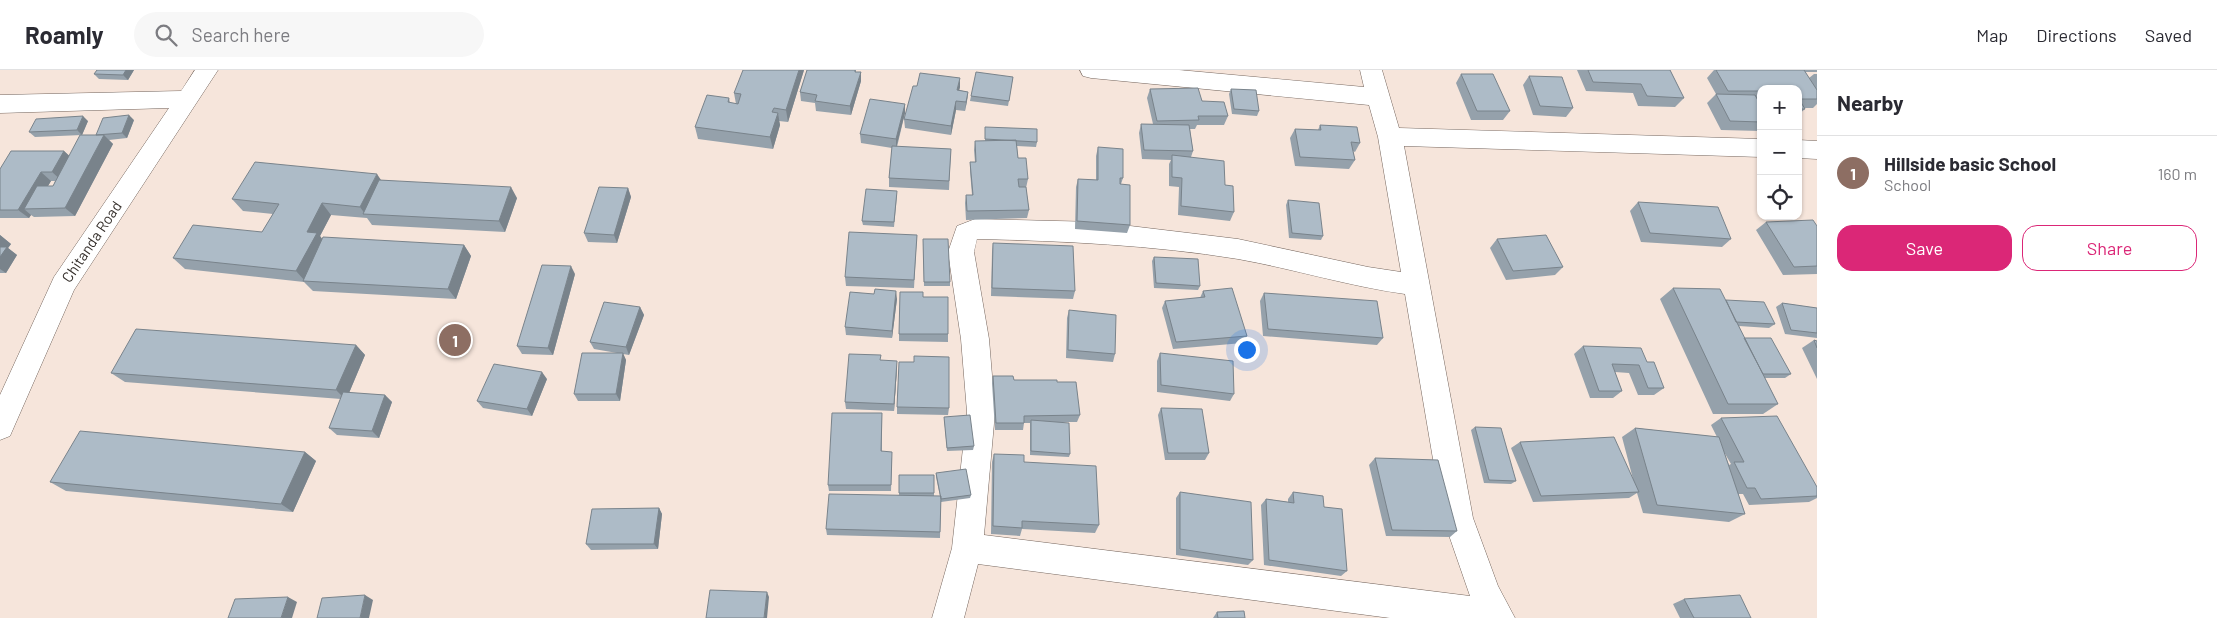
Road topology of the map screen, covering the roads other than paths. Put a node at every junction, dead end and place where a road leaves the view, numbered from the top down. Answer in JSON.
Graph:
{"nodes":[{"id":1,"x":207,"y":70,"type":"edge"},
{"id":2,"x":1091,"y":70,"type":"edge"},
{"id":3,"x":1371,"y":70,"type":"edge"},
{"id":4,"x":1379,"y":97,"type":"junction"},
{"id":5,"x":189,"y":99,"type":"junction"},
{"id":6,"x":0,"y":104,"type":"edge"},
{"id":7,"x":1390,"y":137,"type":"junction"},
{"id":8,"x":1757,"y":148,"type":"edge"},
{"id":9,"x":1802,"y":150,"type":"edge"},
{"id":10,"x":1817,"y":150,"type":"edge"},
{"id":11,"x":1416,"y":285,"type":"junction"},
{"id":12,"x":0,"y":427,"type":"edge"},
{"id":13,"x":967,"y":548,"type":"junction"},
{"id":14,"x":1498,"y":617,"type":"edge"},
{"id":15,"x":948,"y":618,"type":"edge"}],
"edges":[{"from":1,"to":5,"type":"street","name":"Chitanda Road"},
{"from":2,"to":4,"type":"street"},
{"from":3,"to":4,"type":"street"},
{"from":4,"to":7,"type":"street"},
{"from":5,"to":6,"type":"street"},
{"from":5,"to":12,"type":"street","name":"Chitanda Road"},
{"from":7,"to":8,"type":"street"},
{"from":7,"to":11,"type":"street"},
{"from":9,"to":10,"type":"street"},
{"from":11,"to":13,"type":"street"},
{"from":11,"to":14,"type":"street"},
{"from":13,"to":14,"type":"street"},
{"from":13,"to":15,"type":"street"}]}
